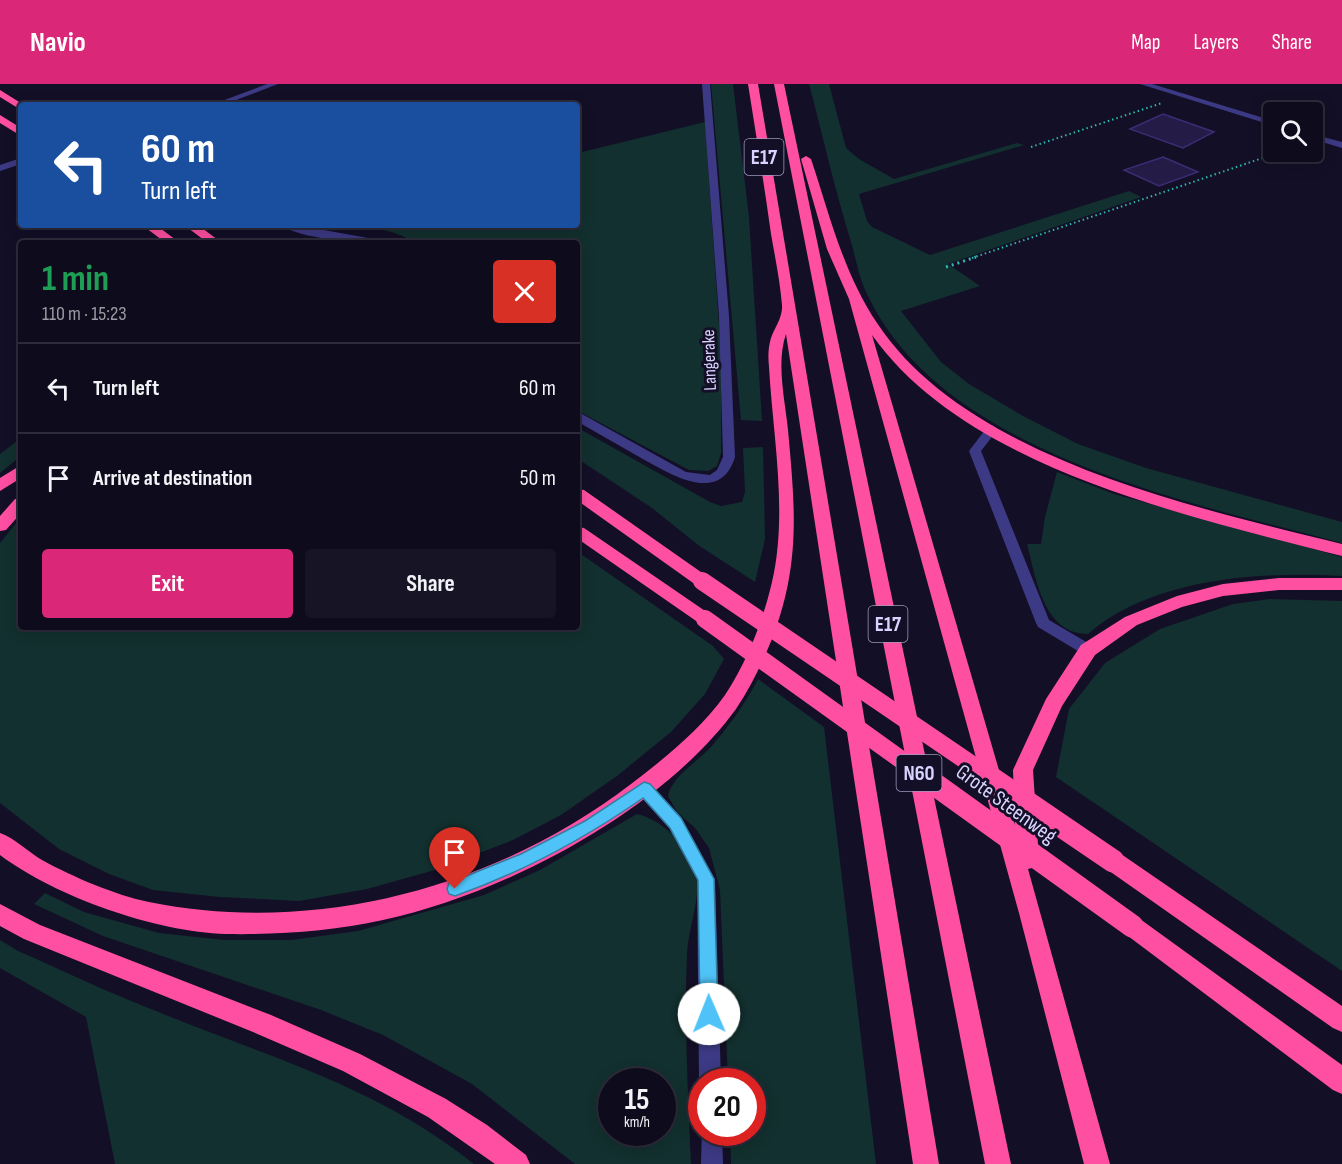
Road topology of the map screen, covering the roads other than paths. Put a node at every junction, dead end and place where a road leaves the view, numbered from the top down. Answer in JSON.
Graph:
{"nodes":[{"id":1,"x":274,"y":84,"type":"edge"},
{"id":2,"x":706,"y":84,"type":"edge"},
{"id":3,"x":753,"y":84,"type":"edge"},
{"id":4,"x":779,"y":84,"type":"edge"},
{"id":5,"x":1144,"y":84,"type":"edge"},
{"id":6,"x":0,"y":93,"type":"edge"},
{"id":7,"x":222,"y":102,"type":"edge"},
{"id":8,"x":18,"y":105,"type":"edge"},
{"id":9,"x":0,"y":118,"type":"edge"},
{"id":10,"x":1263,"y":121,"type":"edge"},
{"id":11,"x":18,"y":131,"type":"edge"},
{"id":12,"x":1323,"y":139,"type":"edge"},
{"id":13,"x":1342,"y":145,"type":"edge"},
{"id":14,"x":18,"y":161,"type":"edge"},
{"id":15,"x":0,"y":168,"type":"edge"},
{"id":16,"x":18,"y":171,"type":"edge"},
{"id":17,"x":0,"y":176,"type":"edge"},
{"id":18,"x":152,"y":228,"type":"edge"},
{"id":19,"x":194,"y":228,"type":"edge"},
{"id":20,"x":295,"y":228,"type":"edge"},
{"id":21,"x":170,"y":240,"type":"edge"},
{"id":22,"x":212,"y":240,"type":"edge"},
{"id":23,"x":368,"y":240,"type":"edge"},
{"id":24,"x":855,"y":300,"type":"junction"},
{"id":25,"x":789,"y":311,"type":"junction"},
{"id":26,"x":580,"y":418,"type":"edge"},
{"id":27,"x":992,"y":429,"type":"junction"},
{"id":28,"x":18,"y":472,"type":"edge"},
{"id":29,"x":0,"y":486,"type":"edge"},
{"id":30,"x":580,"y":495,"type":"edge"},
{"id":31,"x":18,"y":506,"type":"edge"},
{"id":32,"x":0,"y":526,"type":"edge"},
{"id":33,"x":580,"y":533,"type":"edge"},
{"id":34,"x":1342,"y":550,"type":"edge"},
{"id":35,"x":1342,"y":584,"type":"edge"},
{"id":36,"x":1088,"y":650,"type":"junction"},
{"id":37,"x":644,"y":789,"type":"junction"},
{"id":38,"x":0,"y":842,"type":"edge"},
{"id":39,"x":1030,"y":912,"type":"junction"},
{"id":40,"x":0,"y":914,"type":"edge"},
{"id":41,"x":1342,"y":1020,"type":"edge"},
{"id":42,"x":1302,"y":1052,"type":"junction"},
{"id":43,"x":710,"y":1068,"type":"edge"},
{"id":44,"x":1342,"y":1081,"type":"edge"},
{"id":45,"x":1342,"y":1087,"type":"edge"},
{"id":46,"x":711,"y":1146,"type":"edge"},
{"id":47,"x":517,"y":1164,"type":"edge"},
{"id":48,"x":712,"y":1164,"type":"edge"},
{"id":49,"x":926,"y":1164,"type":"edge"},
{"id":50,"x":998,"y":1164,"type":"edge"},
{"id":51,"x":1096,"y":1164,"type":"edge"}],
"edges":[{"from":1,"to":7,"type":"street"},
{"from":2,"to":26,"type":"street","name":"Langerake"},
{"from":3,"to":25,"type":"highway","number":"E17"},
{"from":4,"to":24,"type":"highway"},
{"from":4,"to":50,"type":"highway","number":"E17"},
{"from":5,"to":10,"type":"street"},
{"from":6,"to":8,"type":"highway"},
{"from":9,"to":11,"type":"highway"},
{"from":12,"to":13,"type":"street"},
{"from":14,"to":15,"type":"street"},
{"from":16,"to":17,"type":"street"},
{"from":18,"to":21,"type":"highway"},
{"from":19,"to":22,"type":"highway"},
{"from":20,"to":23,"type":"street"},
{"from":24,"to":27,"type":"highway"},
{"from":24,"to":39,"type":"highway"},
{"from":25,"to":37,"type":"highway"},
{"from":25,"to":49,"type":"highway","number":"E17"},
{"from":27,"to":34,"type":"highway"},
{"from":27,"to":36,"type":"street"},
{"from":28,"to":29,"type":"highway"},
{"from":30,"to":41,"type":"highway","name":"Grote Steenweg","number":"N60","bridge":true},
{"from":31,"to":32,"type":"highway"},
{"from":33,"to":42,"type":"highway","name":"Grote Steenweg","number":"N60","bridge":true},
{"from":35,"to":36,"type":"highway"},
{"from":36,"to":39,"type":"highway"},
{"from":37,"to":38,"type":"highway"},
{"from":37,"to":43,"type":"street"},
{"from":39,"to":51,"type":"highway"},
{"from":40,"to":47,"type":"highway"},
{"from":42,"to":44,"type":"highway","name":"Grote Steenweg","number":"N60"},
{"from":42,"to":45,"type":"highway"},
{"from":46,"to":48,"type":"street"}]}
